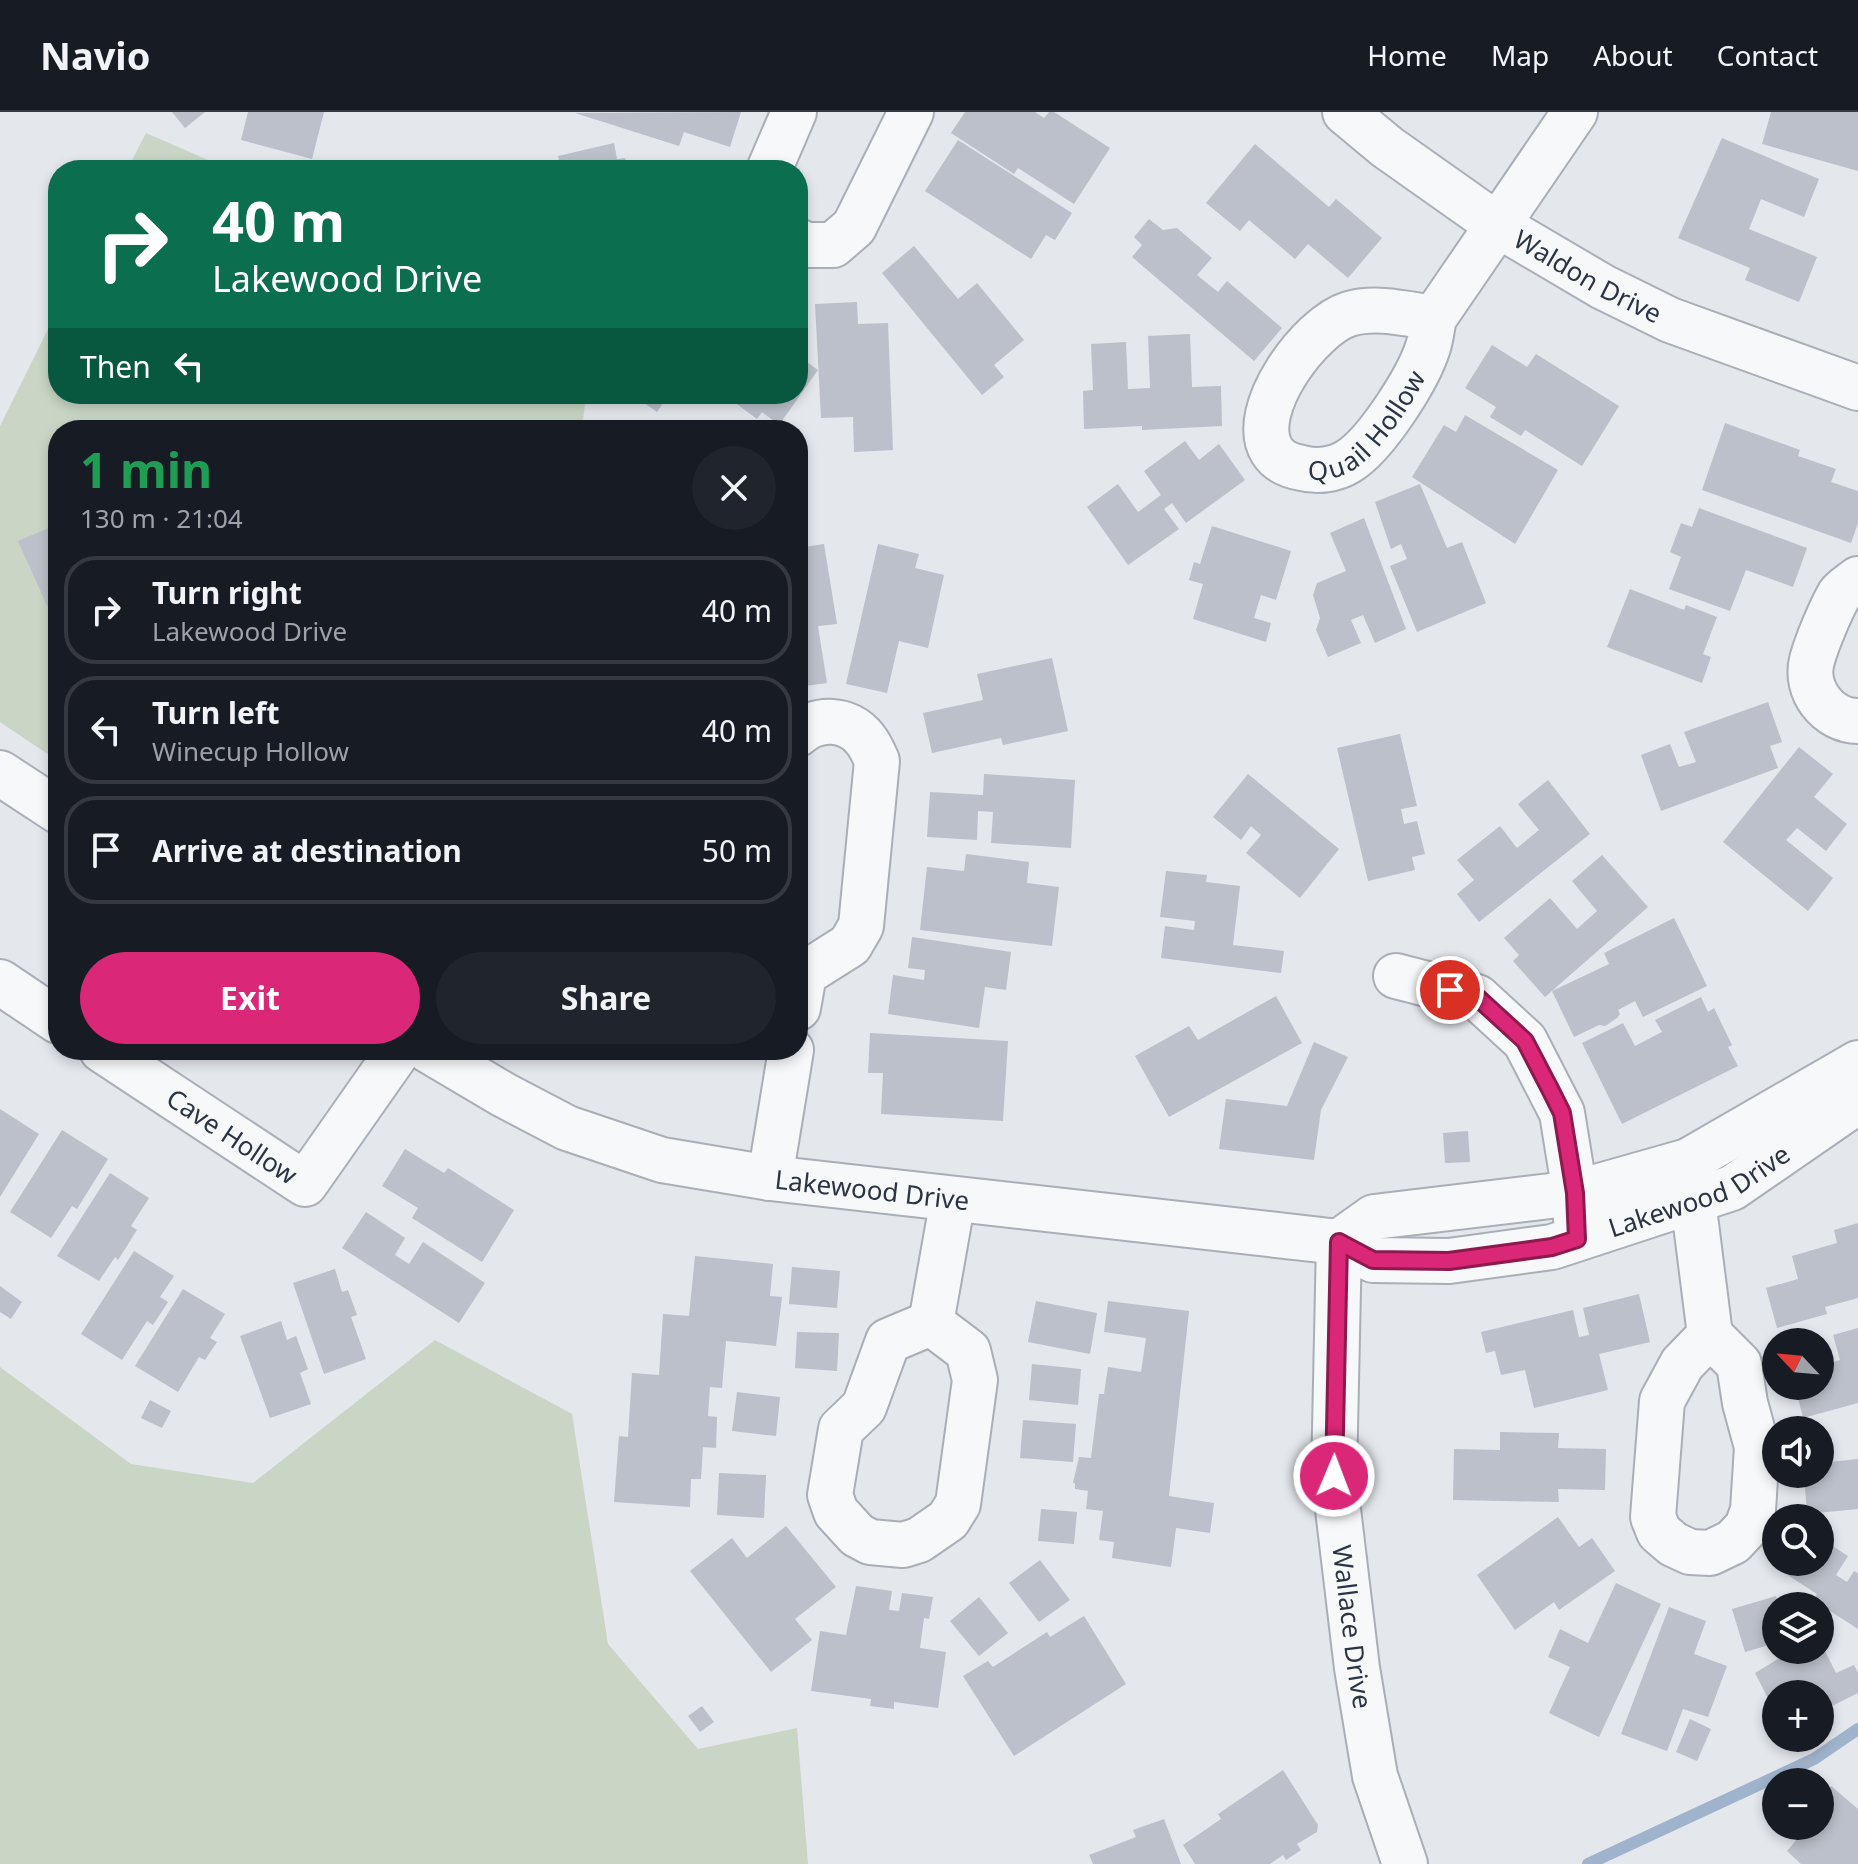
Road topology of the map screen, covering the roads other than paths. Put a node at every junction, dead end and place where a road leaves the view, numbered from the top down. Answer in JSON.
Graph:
{"nodes":[{"id":1,"x":794,"y":112,"type":"edge"},
{"id":2,"x":911,"y":112,"type":"edge"},
{"id":3,"x":1345,"y":112,"type":"edge"},
{"id":4,"x":1575,"y":112,"type":"edge"},
{"id":5,"x":773,"y":160,"type":"edge"},
{"id":6,"x":1496,"y":224,"type":"junction"},
{"id":7,"x":808,"y":245,"type":"edge"},
{"id":8,"x":1434,"y":318,"type":"dead end"},
{"id":9,"x":1858,"y":388,"type":"edge"},
{"id":10,"x":1858,"y":579,"type":"edge"},
{"id":11,"x":1858,"y":721,"type":"edge"},
{"id":12,"x":808,"y":725,"type":"edge"},
{"id":13,"x":0,"y":773,"type":"edge"},
{"id":14,"x":48,"y":804,"type":"edge"},
{"id":15,"x":1396,"y":976,"type":"dead end"},
{"id":16,"x":808,"y":978,"type":"edge"},
{"id":17,"x":0,"y":982,"type":"edge"},
{"id":18,"x":48,"y":1014,"type":"edge"},
{"id":19,"x":117,"y":1060,"type":"edge"},
{"id":20,"x":392,"y":1060,"type":"edge"},
{"id":21,"x":445,"y":1060,"type":"edge"},
{"id":22,"x":789,"y":1060,"type":"edge"},
{"id":23,"x":1858,"y":1063,"type":"edge"},
{"id":24,"x":1858,"y":1101,"type":"edge"},
{"id":25,"x":770,"y":1178,"type":"junction"},
{"id":26,"x":1691,"y":1181,"type":"junction"},
{"id":27,"x":1575,"y":1193,"type":"junction"},
{"id":28,"x":953,"y":1199,"type":"junction"},
{"id":29,"x":1577,"y":1239,"type":"junction"},
{"id":30,"x":1339,"y":1242,"type":"junction"},
{"id":31,"x":931,"y":1323,"type":"junction"},
{"id":32,"x":1710,"y":1335,"type":"dead end"},
{"id":33,"x":1404,"y":1864,"type":"edge"}],
"edges":[{"from":1,"to":5,"type":"street"},
{"from":2,"to":7,"type":"street"},
{"from":3,"to":6,"type":"street","name":"Waldon Drive"},
{"from":4,"to":6,"type":"street"},
{"from":6,"to":8,"type":"street"},
{"from":6,"to":9,"type":"street","name":"Waldon Drive"},
{"from":10,"to":11,"type":"street"},
{"from":12,"to":16,"type":"street"},
{"from":13,"to":14,"type":"street"},
{"from":15,"to":27,"type":"street"},
{"from":17,"to":18,"type":"street"},
{"from":19,"to":20,"type":"street","name":"Cave Hollow"},
{"from":21,"to":25,"type":"street","name":"Lakewood Drive"},
{"from":22,"to":25,"type":"street"},
{"from":23,"to":26,"type":"street","name":"Lakewood Drive"},
{"from":24,"to":26,"type":"street","name":"Lakewood Drive"},
{"from":25,"to":28,"type":"street","name":"Lakewood Drive"},
{"from":26,"to":27,"type":"street","name":"Lakewood Drive"},
{"from":26,"to":29,"type":"street","name":"Lakewood Drive"},
{"from":26,"to":32,"type":"street"},
{"from":27,"to":29,"type":"street"},
{"from":27,"to":30,"type":"street","name":"Lakewood Drive"},
{"from":28,"to":30,"type":"street","name":"Lakewood Drive"},
{"from":28,"to":31,"type":"street"},
{"from":29,"to":30,"type":"street","name":"Lakewood Drive"},
{"from":30,"to":33,"type":"street","name":"Wallace Drive"},
{"from":31,"to":31,"type":"street"}]}
